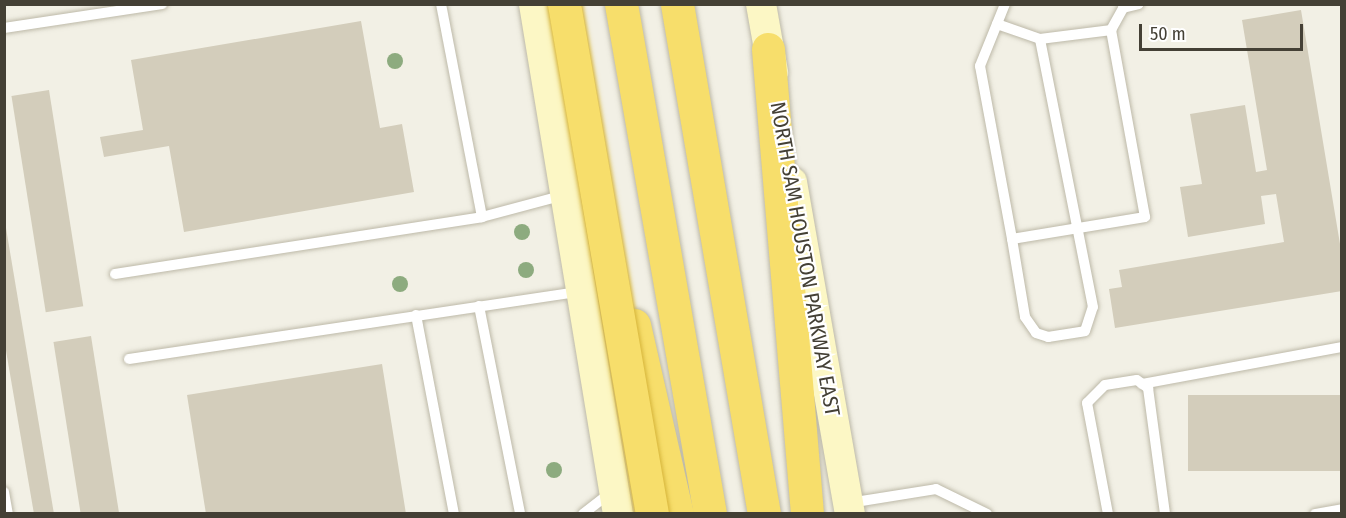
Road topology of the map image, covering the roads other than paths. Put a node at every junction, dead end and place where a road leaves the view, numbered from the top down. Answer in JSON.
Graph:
{"nodes":[{"id":1,"x":162,"y":4,"type":"edge"},
{"id":2,"x":441,"y":4,"type":"edge"},
{"id":3,"x":534,"y":4,"type":"edge"},
{"id":4,"x":562,"y":4,"type":"edge"},
{"id":5,"x":621,"y":4,"type":"edge"},
{"id":6,"x":677,"y":4,"type":"edge"},
{"id":7,"x":761,"y":4,"type":"edge"},
{"id":8,"x":1005,"y":4,"type":"edge"},
{"id":9,"x":1139,"y":4,"type":"edge"},
{"id":10,"x":998,"y":24,"type":"junction"},
{"id":11,"x":4,"y":28,"type":"edge"},
{"id":12,"x":1111,"y":30,"type":"junction"},
{"id":13,"x":1040,"y":39,"type":"junction"},
{"id":14,"x":768,"y":49,"type":"junction"},
{"id":15,"x":565,"y":195,"type":"junction"},
{"id":16,"x":482,"y":216,"type":"junction"},
{"id":17,"x":1074,"y":230,"type":"junction"},
{"id":18,"x":1012,"y":239,"type":"junction"},
{"id":19,"x":115,"y":274,"type":"dead end"},
{"id":20,"x":585,"y":291,"type":"junction"},
{"id":21,"x":479,"y":306,"type":"junction"},
{"id":22,"x":416,"y":315,"type":"junction"},
{"id":23,"x":1341,"y":347,"type":"edge"},
{"id":24,"x":129,"y":359,"type":"dead end"},
{"id":25,"x":1142,"y":384,"type":"junction"},
{"id":26,"x":4,"y":492,"type":"edge"},
{"id":27,"x":616,"y":501,"type":"edge"},
{"id":28,"x":849,"y":508,"type":"edge"},
{"id":29,"x":1341,"y":509,"type":"edge"},
{"id":30,"x":8,"y":513,"type":"edge"},
{"id":31,"x":454,"y":513,"type":"edge"},
{"id":32,"x":520,"y":513,"type":"edge"},
{"id":33,"x":583,"y":513,"type":"edge"},
{"id":34,"x":652,"y":513,"type":"edge"},
{"id":35,"x":677,"y":513,"type":"edge"},
{"id":36,"x":710,"y":513,"type":"edge"},
{"id":37,"x":764,"y":513,"type":"edge"},
{"id":38,"x":807,"y":513,"type":"edge"},
{"id":39,"x":987,"y":513,"type":"edge"},
{"id":40,"x":1108,"y":513,"type":"edge"},
{"id":41,"x":1165,"y":513,"type":"edge"},
{"id":42,"x":1315,"y":513,"type":"edge"}],
"edges":[{"from":1,"to":11,"type":"lane"},
{"from":2,"to":16,"type":"lane"},
{"from":3,"to":15,"type":"main road"},
{"from":4,"to":34,"type":"highway","bridge":true},
{"from":4,"to":35,"type":"highway"},
{"from":5,"to":36,"type":"highway"},
{"from":6,"to":37,"type":"highway"},
{"from":7,"to":14,"type":"main road","name":"NORTH SAM HOUSTON PARKWAY EAST"},
{"from":8,"to":10,"type":"lane"},
{"from":9,"to":12,"type":"lane"},
{"from":10,"to":13,"type":"lane"},
{"from":10,"to":18,"type":"lane"},
{"from":12,"to":13,"type":"lane"},
{"from":12,"to":17,"type":"lane"},
{"from":13,"to":17,"type":"lane"},
{"from":14,"to":28,"type":"main road","name":"NORTH SAM HOUSTON PARKWAY EAST"},
{"from":14,"to":38,"type":"highway"},
{"from":15,"to":16,"type":"lane"},
{"from":15,"to":20,"type":"main road"},
{"from":16,"to":19,"type":"lane"},
{"from":17,"to":18,"type":"lane"},
{"from":17,"to":18,"type":"lane"},
{"from":20,"to":21,"type":"lane"},
{"from":20,"to":27,"type":"main road"},
{"from":21,"to":22,"type":"lane"},
{"from":21,"to":32,"type":"lane"},
{"from":22,"to":24,"type":"lane"},
{"from":22,"to":31,"type":"lane"},
{"from":23,"to":25,"type":"lane"},
{"from":25,"to":40,"type":"lane"},
{"from":25,"to":41,"type":"lane"},
{"from":26,"to":30,"type":"lane"},
{"from":27,"to":33,"type":"lane"},
{"from":28,"to":39,"type":"lane"},
{"from":29,"to":42,"type":"lane"}]}
